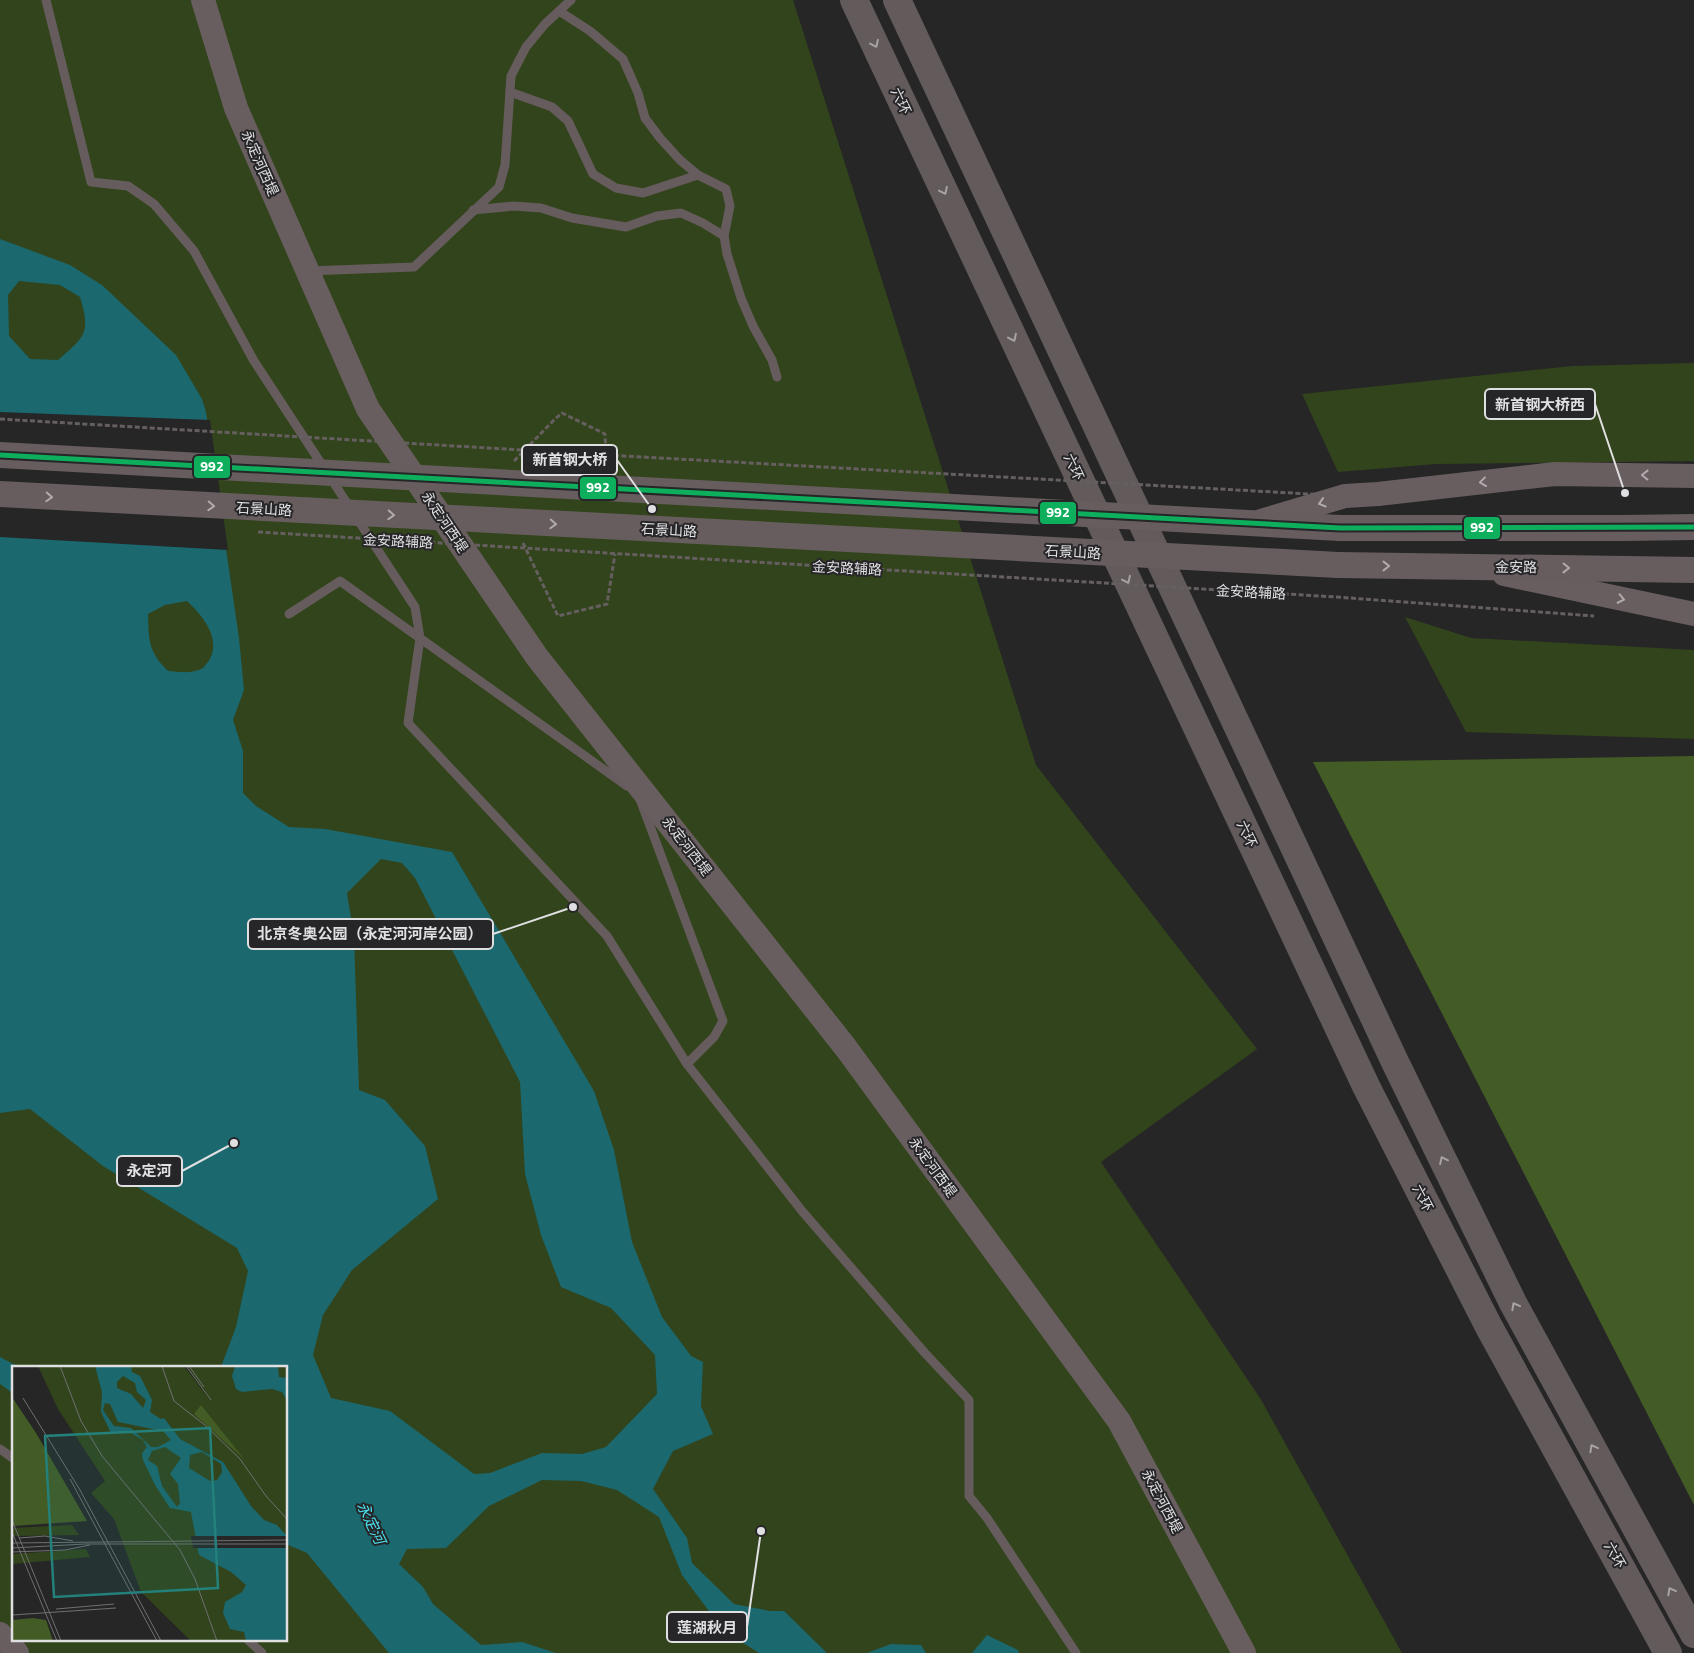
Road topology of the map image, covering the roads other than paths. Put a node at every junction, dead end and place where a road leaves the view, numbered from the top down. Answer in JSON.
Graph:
{"nodes":[{"id":1,"x":46,"y":0,"type":"edge"},
{"id":2,"x":203,"y":0,"type":"edge"},
{"id":3,"x":571,"y":0,"type":"edge"},
{"id":4,"x":854,"y":0,"type":"edge"},
{"id":5,"x":898,"y":0,"type":"edge"},
{"id":6,"x":559,"y":11,"type":"junction"},
{"id":7,"x":510,"y":92,"type":"junction"},
{"id":8,"x":698,"y":175,"type":"junction"},
{"id":9,"x":473,"y":210,"type":"junction"},
{"id":10,"x":724,"y":236,"type":"junction"},
{"id":11,"x":307,"y":271,"type":"junction"},
{"id":12,"x":777,"y":377,"type":"dead end"},
{"id":13,"x":0,"y":455,"type":"edge"},
{"id":14,"x":1694,"y":476,"type":"edge"},
{"id":15,"x":0,"y":494,"type":"edge"},
{"id":16,"x":1256,"y":523,"type":"junction"},
{"id":17,"x":1694,"y":527,"type":"edge"},
{"id":18,"x":1338,"y":565,"type":"joint"},
{"id":19,"x":1470,"y":566,"type":"junction"},
{"id":20,"x":1694,"y":570,"type":"edge"},
{"id":21,"x":289,"y":614,"type":"dead end"},
{"id":22,"x":1694,"y":614,"type":"edge"},
{"id":23,"x":420,"y":638,"type":"junction"},
{"id":24,"x":639,"y":791,"type":"junction"},
{"id":25,"x":688,"y":1064,"type":"junction"},
{"id":26,"x":0,"y":1449,"type":"edge"},
{"id":27,"x":12,"y":1457,"type":"edge"},
{"id":28,"x":0,"y":1634,"type":"edge"},
{"id":29,"x":1694,"y":1634,"type":"edge"},
{"id":30,"x":248,"y":1640,"type":"edge"},
{"id":31,"x":17,"y":1653,"type":"edge"},
{"id":32,"x":262,"y":1653,"type":"edge"},
{"id":33,"x":1076,"y":1653,"type":"edge"},
{"id":34,"x":1244,"y":1653,"type":"edge"},
{"id":35,"x":1668,"y":1653,"type":"edge"}],
"edges":[{"from":1,"to":23,"type":"lane"},
{"from":2,"to":11,"type":"street","name":"永定河西堤"},
{"from":3,"to":6,"type":"lane"},
{"from":4,"to":35,"type":"highway","name":"六环","one_way":true},
{"from":29,"to":5,"type":"highway","one_way":true},
{"from":6,"to":7,"type":"lane"},
{"from":6,"to":8,"type":"lane"},
{"from":7,"to":8,"type":"lane"},
{"from":7,"to":9,"type":"lane"},
{"from":8,"to":10,"type":"lane"},
{"from":9,"to":10,"type":"lane"},
{"from":9,"to":11,"type":"lane"},
{"from":10,"to":12,"type":"lane"},
{"from":11,"to":24,"type":"street","name":"永定河西堤"},
{"from":13,"to":16,"type":"main road","bridge":true},
{"from":14,"to":16,"type":"street","one_way":true},
{"from":15,"to":18,"type":"main road","name":"石景山路","one_way":true,"bridge":true},
{"from":16,"to":17,"type":"main road","bridge":true},
{"from":18,"to":19,"type":"main road","name":"金安路","one_way":true},
{"from":19,"to":20,"type":"main road","name":"金安路","one_way":true},
{"from":19,"to":22,"type":"street","one_way":true},
{"from":21,"to":23,"type":"lane"},
{"from":23,"to":24,"type":"lane"},
{"from":23,"to":25,"type":"lane"},
{"from":24,"to":25,"type":"lane"},
{"from":24,"to":34,"type":"street","name":"永定河西堤"},
{"from":25,"to":33,"type":"lane"},
{"from":26,"to":27,"type":"lane"},
{"from":28,"to":31,"type":"street"},
{"from":30,"to":32,"type":"lane"}]}
